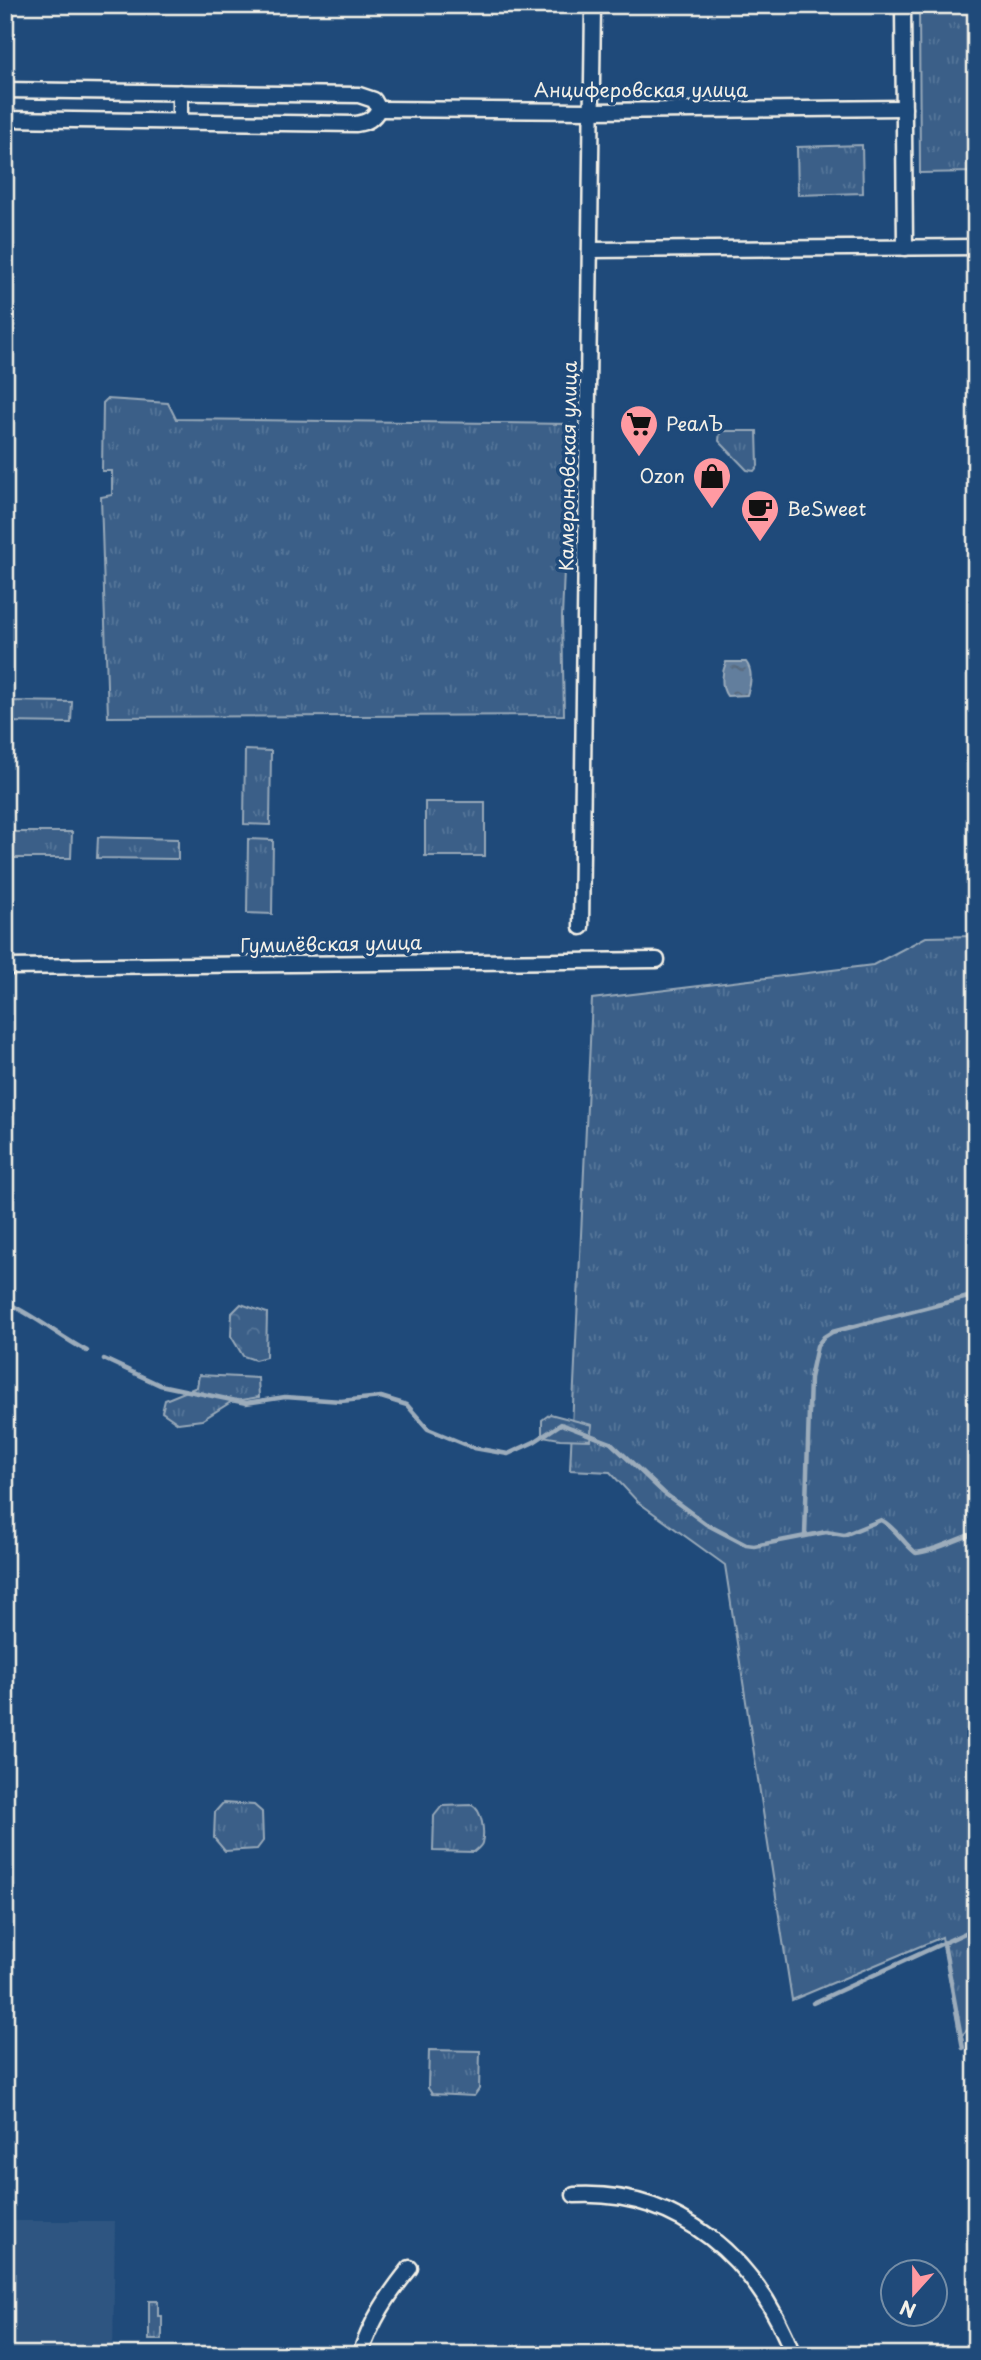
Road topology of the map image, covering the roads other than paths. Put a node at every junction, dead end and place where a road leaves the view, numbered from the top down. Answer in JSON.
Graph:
{"nodes":[{"id":1,"x":593,"y":5,"type":"edge"},
{"id":2,"x":903,"y":5,"type":"edge"},
{"id":3,"x":5,"y":90,"type":"edge"},
{"id":4,"x":180,"y":92,"type":"junction"},
{"id":5,"x":904,"y":108,"type":"junction"},
{"id":6,"x":379,"y":109,"type":"junction"},
{"id":7,"x":592,"y":111,"type":"junction"},
{"id":8,"x":5,"y":119,"type":"edge"},
{"id":9,"x":180,"y":121,"type":"junction"},
{"id":10,"x":976,"y":247,"type":"edge"},
{"id":11,"x":905,"y":248,"type":"junction"},
{"id":12,"x":590,"y":250,"type":"junction"},
{"id":13,"x":581,"y":927,"type":"dead end"},
{"id":14,"x":657,"y":960,"type":"dead end"},
{"id":15,"x":5,"y":967,"type":"edge"},
{"id":16,"x":574,"y":2195,"type":"dead end"},
{"id":17,"x":410,"y":2268,"type":"dead end"},
{"id":18,"x":360,"y":2355,"type":"edge"},
{"id":19,"x":793,"y":2355,"type":"edge"}],
"edges":[{"from":1,"to":7,"type":"street","name":"Камероновская улица"},
{"from":2,"to":5,"type":"street"},
{"from":3,"to":4,"type":"street","name":"Анциферовская улица"},
{"from":4,"to":6,"type":"street","name":"Анциферовская улица"},
{"from":4,"to":9,"type":"street"},
{"from":5,"to":7,"type":"street","name":"Анциферовская улица"},
{"from":5,"to":11,"type":"street"},
{"from":6,"to":7,"type":"street","name":"Анциферовская улица"},
{"from":6,"to":9,"type":"street","name":"Анциферовская улица"},
{"from":7,"to":12,"type":"street","name":"Камероновская улица"},
{"from":8,"to":9,"type":"street","name":"Анциферовская улица"},
{"from":10,"to":11,"type":"street"},
{"from":11,"to":12,"type":"street"},
{"from":12,"to":13,"type":"street","name":"Камероновская улица"},
{"from":14,"to":15,"type":"street","name":"Гумилёвская улица"},
{"from":16,"to":19,"type":"street"},
{"from":17,"to":18,"type":"street"}]}
